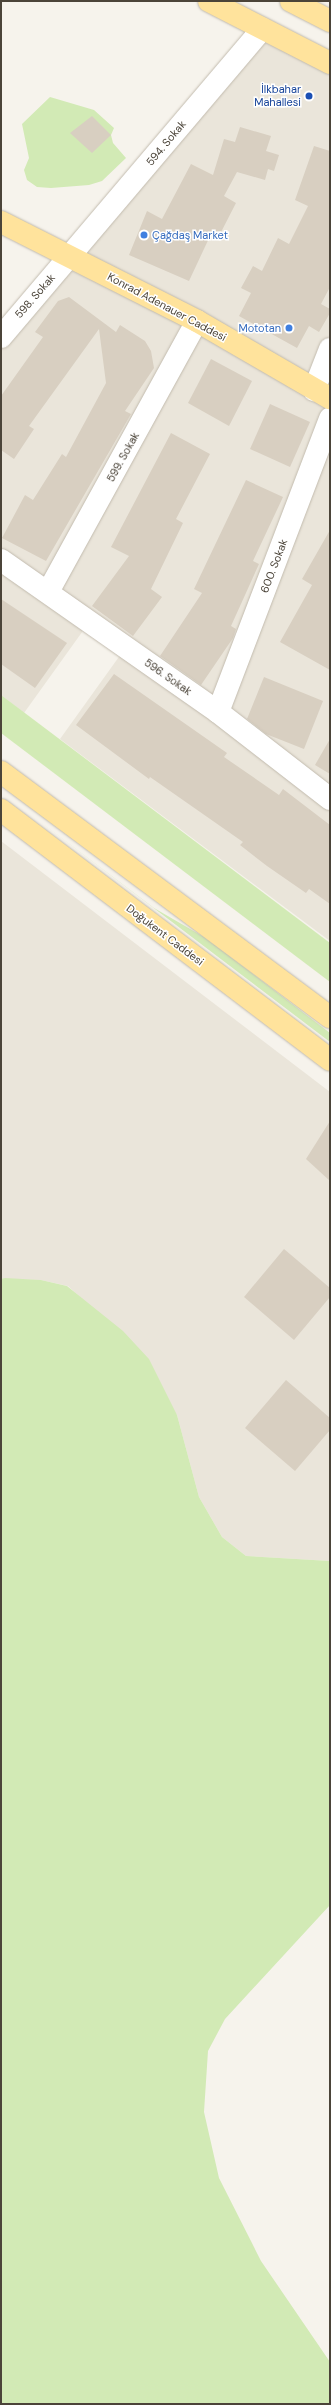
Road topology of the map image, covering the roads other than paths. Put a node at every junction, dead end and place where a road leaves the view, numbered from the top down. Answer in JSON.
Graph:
{"nodes":[{"id":1,"x":209,"y":1,"type":"edge"},
{"id":2,"x":291,"y":1,"type":"edge"},
{"id":3,"x":330,"y":20,"type":"edge"},
{"id":4,"x":262,"y":29,"type":"junction"},
{"id":5,"x":330,"y":63,"type":"edge"},
{"id":6,"x":1,"y":222,"type":"edge"},
{"id":7,"x":70,"y":256,"type":"junction"},
{"id":8,"x":197,"y":321,"type":"junction"},
{"id":9,"x":2,"y":335,"type":"edge"},
{"id":10,"x":330,"y":350,"type":"edge"},
{"id":11,"x":322,"y":394,"type":"edge"},
{"id":12,"x":330,"y":419,"type":"edge"},
{"id":13,"x":1,"y":560,"type":"edge"},
{"id":14,"x":48,"y":592,"type":"junction"},
{"id":15,"x":218,"y":712,"type":"junction"},
{"id":16,"x":1,"y":772,"type":"edge"},
{"id":17,"x":330,"y":799,"type":"edge"},
{"id":18,"x":1,"y":810,"type":"edge"},
{"id":19,"x":330,"y":1017,"type":"edge"},
{"id":20,"x":330,"y":1060,"type":"edge"}],
"edges":[{"from":1,"to":4,"type":"main road"},
{"from":2,"to":3,"type":"main road"},
{"from":4,"to":5,"type":"main road"},
{"from":4,"to":7,"type":"street","name":"594. Sokak"},
{"from":6,"to":7,"type":"main road","name":"Konrad Adenauer Caddesi"},
{"from":7,"to":8,"type":"main road","name":"Konrad Adenauer Caddesi"},
{"from":7,"to":9,"type":"street","name":"598. Sokak"},
{"from":8,"to":11,"type":"main road","name":"Konrad Adenauer Caddesi"},
{"from":8,"to":14,"type":"street","name":"599. Sokak"},
{"from":10,"to":11,"type":"street"},
{"from":12,"to":15,"type":"street","name":"600. Sokak"},
{"from":13,"to":14,"type":"street","name":"596. Sokak"},
{"from":14,"to":15,"type":"street","name":"596. Sokak"},
{"from":15,"to":17,"type":"street","name":"596. Sokak"},
{"from":16,"to":19,"type":"main road"},
{"from":18,"to":20,"type":"main road","name":"Doğukent Caddesi"}]}
